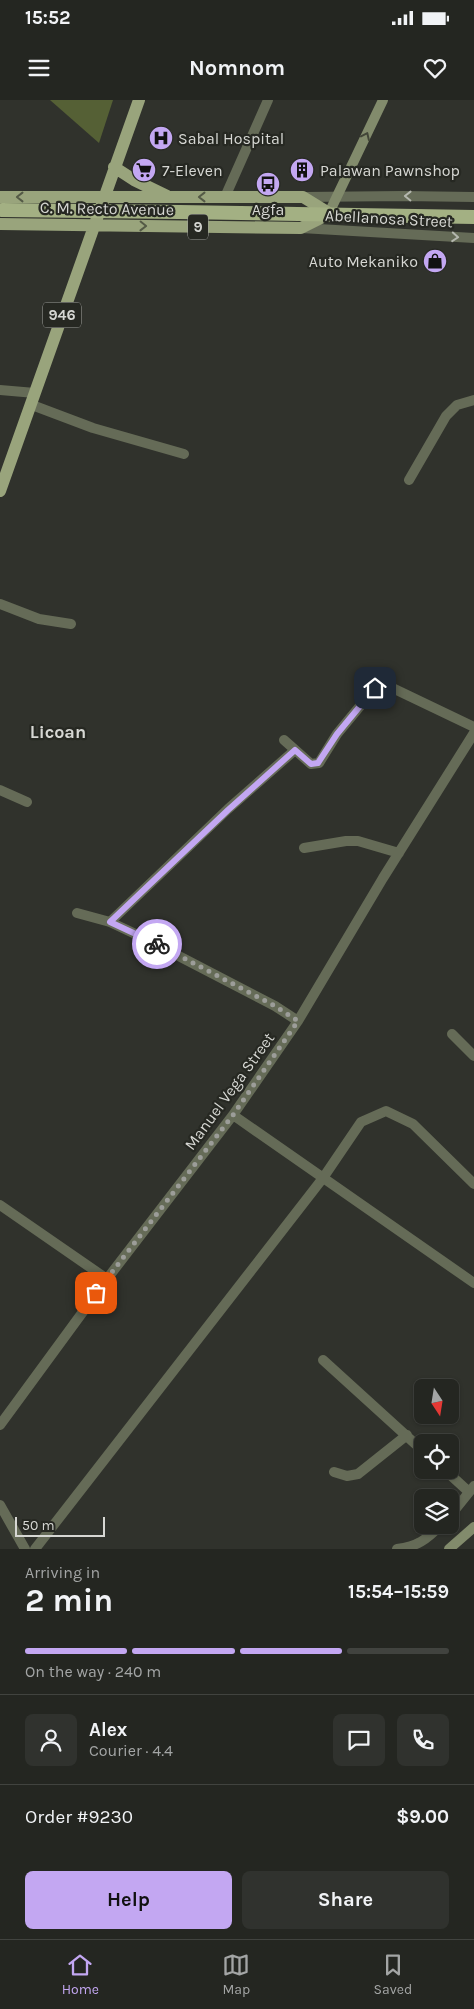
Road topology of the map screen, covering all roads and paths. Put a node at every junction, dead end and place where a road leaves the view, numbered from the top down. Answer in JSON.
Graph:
{"nodes":[{"id":1,"x":139,"y":100,"type":"edge"},
{"id":2,"x":268,"y":100,"type":"edge"},
{"id":3,"x":383,"y":100,"type":"edge"},
{"id":4,"x":114,"y":167,"type":"junction"},
{"id":5,"x":338,"y":196,"type":"junction"},
{"id":6,"x":104,"y":197,"type":"junction"},
{"id":7,"x":169,"y":197,"type":"junction"},
{"id":8,"x":225,"y":197,"type":"junction"},
{"id":9,"x":303,"y":198,"type":"junction"},
{"id":10,"x":474,"y":198,"type":"edge"},
{"id":11,"x":0,"y":210,"type":"edge"},
{"id":12,"x":330,"y":213,"type":"junction"},
{"id":13,"x":474,"y":217,"type":"edge"},
{"id":14,"x":94,"y":225,"type":"junction"},
{"id":15,"x":302,"y":228,"type":"junction"},
{"id":16,"x":474,"y":238,"type":"edge"},
{"id":17,"x":0,"y":390,"type":"edge"},
{"id":18,"x":34,"y":399,"type":"junction"},
{"id":19,"x":474,"y":400,"type":"edge"},
{"id":20,"x":184,"y":454,"type":"dead end"},
{"id":21,"x":409,"y":480,"type":"dead end"},
{"id":22,"x":0,"y":491,"type":"edge"},
{"id":23,"x":0,"y":604,"type":"edge"},
{"id":24,"x":71,"y":624,"type":"dead end"},
{"id":25,"x":474,"y":726,"type":"edge"},
{"id":26,"x":474,"y":733,"type":"edge"},
{"id":27,"x":284,"y":740,"type":"dead end"},
{"id":28,"x":295,"y":750,"type":"junction"},
{"id":29,"x":0,"y":790,"type":"edge"},
{"id":30,"x":28,"y":802,"type":"dead end"},
{"id":31,"x":304,"y":848,"type":"dead end"},
{"id":32,"x":399,"y":853,"type":"junction"},
{"id":33,"x":78,"y":913,"type":"dead end"},
{"id":34,"x":110,"y":922,"type":"junction"},
{"id":35,"x":298,"y":1021,"type":"junction"},
{"id":36,"x":452,"y":1034,"type":"dead end"},
{"id":37,"x":474,"y":1056,"type":"edge"},
{"id":38,"x":233,"y":1115,"type":"junction"},
{"id":39,"x":323,"y":1178,"type":"junction"},
{"id":40,"x":474,"y":1184,"type":"edge"},
{"id":41,"x":0,"y":1205,"type":"edge"},
{"id":42,"x":107,"y":1279,"type":"junction"},
{"id":43,"x":474,"y":1283,"type":"edge"},
{"id":44,"x":323,"y":1360,"type":"dead end"},
{"id":45,"x":0,"y":1425,"type":"edge"},
{"id":46,"x":407,"y":1435,"type":"junction"},
{"id":47,"x":414,"y":1442,"type":"edge"},
{"id":48,"x":334,"y":1472,"type":"dead end"},
{"id":49,"x":457,"y":1479,"type":"edge"},
{"id":50,"x":471,"y":1489,"type":"edge"},
{"id":51,"x":0,"y":1505,"type":"edge"},
{"id":52,"x":459,"y":1505,"type":"edge"},
{"id":53,"x":474,"y":1527,"type":"edge"},
{"id":54,"x":432,"y":1534,"type":"edge"},
{"id":55,"x":26,"y":1549,"type":"edge"},
{"id":56,"x":35,"y":1549,"type":"edge"},
{"id":57,"x":397,"y":1549,"type":"edge"},
{"id":58,"x":449,"y":1549,"type":"edge"}],
"edges":[{"from":1,"to":4,"type":"main road"},
{"from":2,"to":8,"type":"street"},
{"from":5,"to":3,"type":"main road","one_way":true},
{"from":4,"to":6,"type":"main road"},
{"from":4,"to":7,"type":"main road"},
{"from":5,"to":9,"type":"street"},
{"from":10,"to":5,"type":"street","one_way":true},
{"from":5,"to":12,"type":"main road"},
{"from":6,"to":7,"type":"main road","name":"C. M. Recto Avenue","number":"9"},
{"from":6,"to":11,"type":"main road","name":"C. M. Recto Avenue","number":"9","one_way":true},
{"from":6,"to":14,"type":"main road"},
{"from":8,"to":7,"type":"main road","name":"C. M. Recto Avenue","number":"9","one_way":true},
{"from":8,"to":9,"type":"main road","name":"C. M. Recto Avenue","number":"9"},
{"from":9,"to":12,"type":"main road","name":"C. M. Recto Avenue","number":"9"},
{"from":11,"to":12,"type":"highway","name":"C. M. Recto Avenue","number":"9","bridge":true},
{"from":11,"to":14,"type":"main road","name":"C. M. Recto Avenue","number":"9"},
{"from":12,"to":13,"type":"highway","name":"C. M. Recto Avenue","number":"9"},
{"from":12,"to":15,"type":"main road","name":"C. M. Recto Avenue","number":"9"},
{"from":14,"to":15,"type":"main road","name":"C. M. Recto Avenue","number":"9","one_way":true},
{"from":14,"to":18,"type":"main road","number":"946"},
{"from":15,"to":16,"type":"street","name":"Abellanosa Street","one_way":true},
{"from":17,"to":18,"type":"street"},
{"from":18,"to":20,"type":"street"},
{"from":18,"to":22,"type":"main road","number":"946"},
{"from":19,"to":21,"type":"street"},
{"from":23,"to":24,"type":"street"},
{"from":25,"to":28,"type":"street"},
{"from":26,"to":32,"type":"street","name":"Manuel Vega Street"},
{"from":27,"to":28,"type":"street"},
{"from":28,"to":34,"type":"street"},
{"from":29,"to":30,"type":"street"},
{"from":31,"to":32,"type":"street"},
{"from":32,"to":35,"type":"street","name":"Manuel Vega Street"},
{"from":33,"to":34,"type":"street"},
{"from":34,"to":35,"type":"street"},
{"from":35,"to":38,"type":"street","name":"Manuel Vega Street"},
{"from":36,"to":37,"type":"street"},
{"from":38,"to":39,"type":"street"},
{"from":38,"to":42,"type":"street","name":"Manuel Vega Street"},
{"from":39,"to":40,"type":"street"},
{"from":39,"to":43,"type":"street"},
{"from":39,"to":56,"type":"street"},
{"from":41,"to":42,"type":"street"},
{"from":42,"to":45,"type":"street","name":"Manuel Vega Street"},
{"from":44,"to":46,"type":"street"},
{"from":46,"to":47,"type":"street"},
{"from":46,"to":48,"type":"street"},
{"from":49,"to":50,"type":"street"},
{"from":50,"to":52,"type":"street"},
{"from":51,"to":55,"type":"street"},
{"from":53,"to":58,"type":"main road"},
{"from":54,"to":57,"type":"street"}]}
